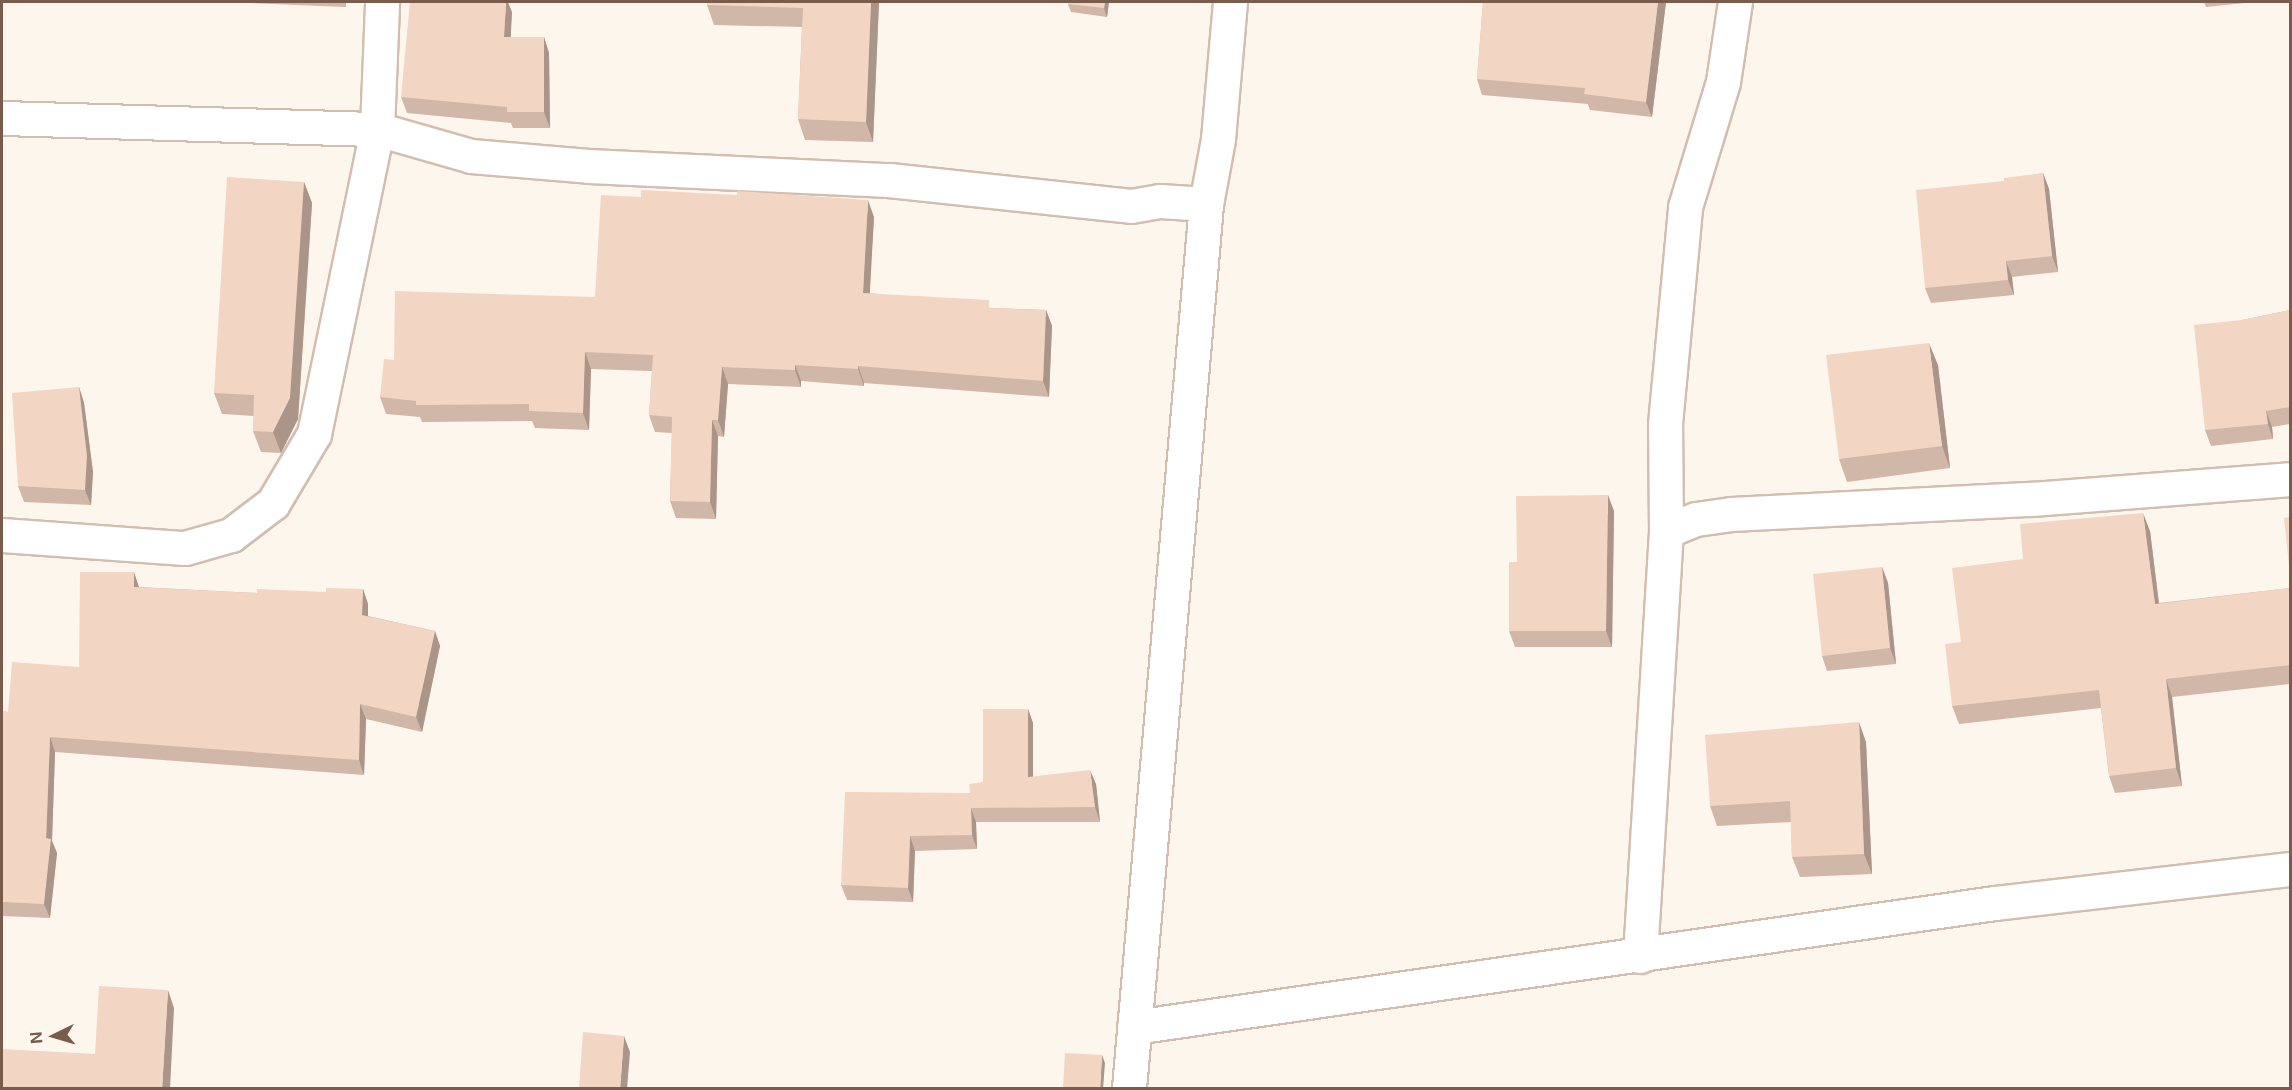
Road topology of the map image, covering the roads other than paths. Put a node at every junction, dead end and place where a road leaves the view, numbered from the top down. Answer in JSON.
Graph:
{"nodes":[{"id":1,"x":382,"y":2,"type":"edge"},
{"id":2,"x":1230,"y":2,"type":"edge"},
{"id":3,"x":1735,"y":2,"type":"edge"},
{"id":4,"x":2,"y":118,"type":"edge"},
{"id":5,"x":377,"y":129,"type":"junction"},
{"id":6,"x":1206,"y":204,"type":"junction"},
{"id":7,"x":2290,"y":479,"type":"edge"},
{"id":8,"x":1666,"y":531,"type":"junction"},
{"id":9,"x":2,"y":535,"type":"edge"},
{"id":10,"x":2290,"y":869,"type":"edge"},
{"id":11,"x":1640,"y":956,"type":"junction"},
{"id":12,"x":1134,"y":1027,"type":"junction"},
{"id":13,"x":1129,"y":1089,"type":"edge"}],
"edges":[{"from":1,"to":5,"type":"street"},
{"from":2,"to":6,"type":"street"},
{"from":3,"to":8,"type":"street"},
{"from":4,"to":5,"type":"street"},
{"from":5,"to":6,"type":"street"},
{"from":5,"to":9,"type":"street"},
{"from":6,"to":12,"type":"street"},
{"from":7,"to":8,"type":"street"},
{"from":8,"to":11,"type":"street"},
{"from":10,"to":11,"type":"street"},
{"from":11,"to":12,"type":"street"},
{"from":12,"to":13,"type":"street"}]}
